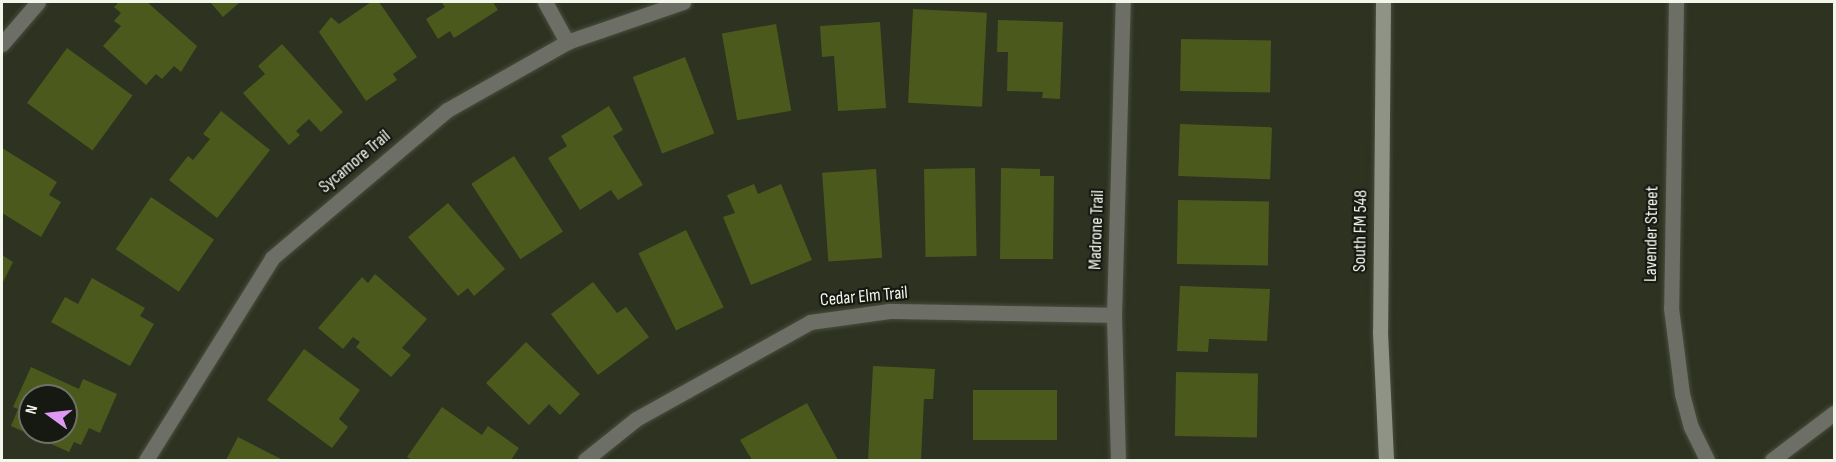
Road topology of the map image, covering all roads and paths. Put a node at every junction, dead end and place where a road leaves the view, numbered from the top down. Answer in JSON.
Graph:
{"nodes":[{"id":1,"x":38,"y":2,"type":"edge"},
{"id":2,"x":545,"y":2,"type":"edge"},
{"id":3,"x":683,"y":2,"type":"edge"},
{"id":4,"x":1123,"y":2,"type":"edge"},
{"id":5,"x":1383,"y":2,"type":"edge"},
{"id":6,"x":1676,"y":2,"type":"edge"},
{"id":7,"x":567,"y":42,"type":"junction"},
{"id":8,"x":2,"y":44,"type":"edge"},
{"id":9,"x":1114,"y":315,"type":"junction"},
{"id":10,"x":1834,"y":413,"type":"edge"},
{"id":11,"x":146,"y":460,"type":"edge"},
{"id":12,"x":585,"y":460,"type":"edge"},
{"id":13,"x":1118,"y":460,"type":"edge"},
{"id":14,"x":1386,"y":460,"type":"edge"},
{"id":15,"x":1707,"y":460,"type":"edge"},
{"id":16,"x":1773,"y":460,"type":"edge"}],
"edges":[{"from":1,"to":8,"type":"street"},
{"from":2,"to":7,"type":"street"},
{"from":3,"to":7,"type":"street","name":"Sycamore Trail"},
{"from":4,"to":9,"type":"street","name":"Madrone Trail"},
{"from":5,"to":14,"type":"main road","name":"South FM 548"},
{"from":6,"to":15,"type":"street","name":"Lavender Street"},
{"from":7,"to":11,"type":"street","name":"Sycamore Trail"},
{"from":9,"to":12,"type":"street","name":"Cedar Elm Trail"},
{"from":9,"to":13,"type":"street","name":"Madrone Trail"},
{"from":10,"to":16,"type":"street"}]}
